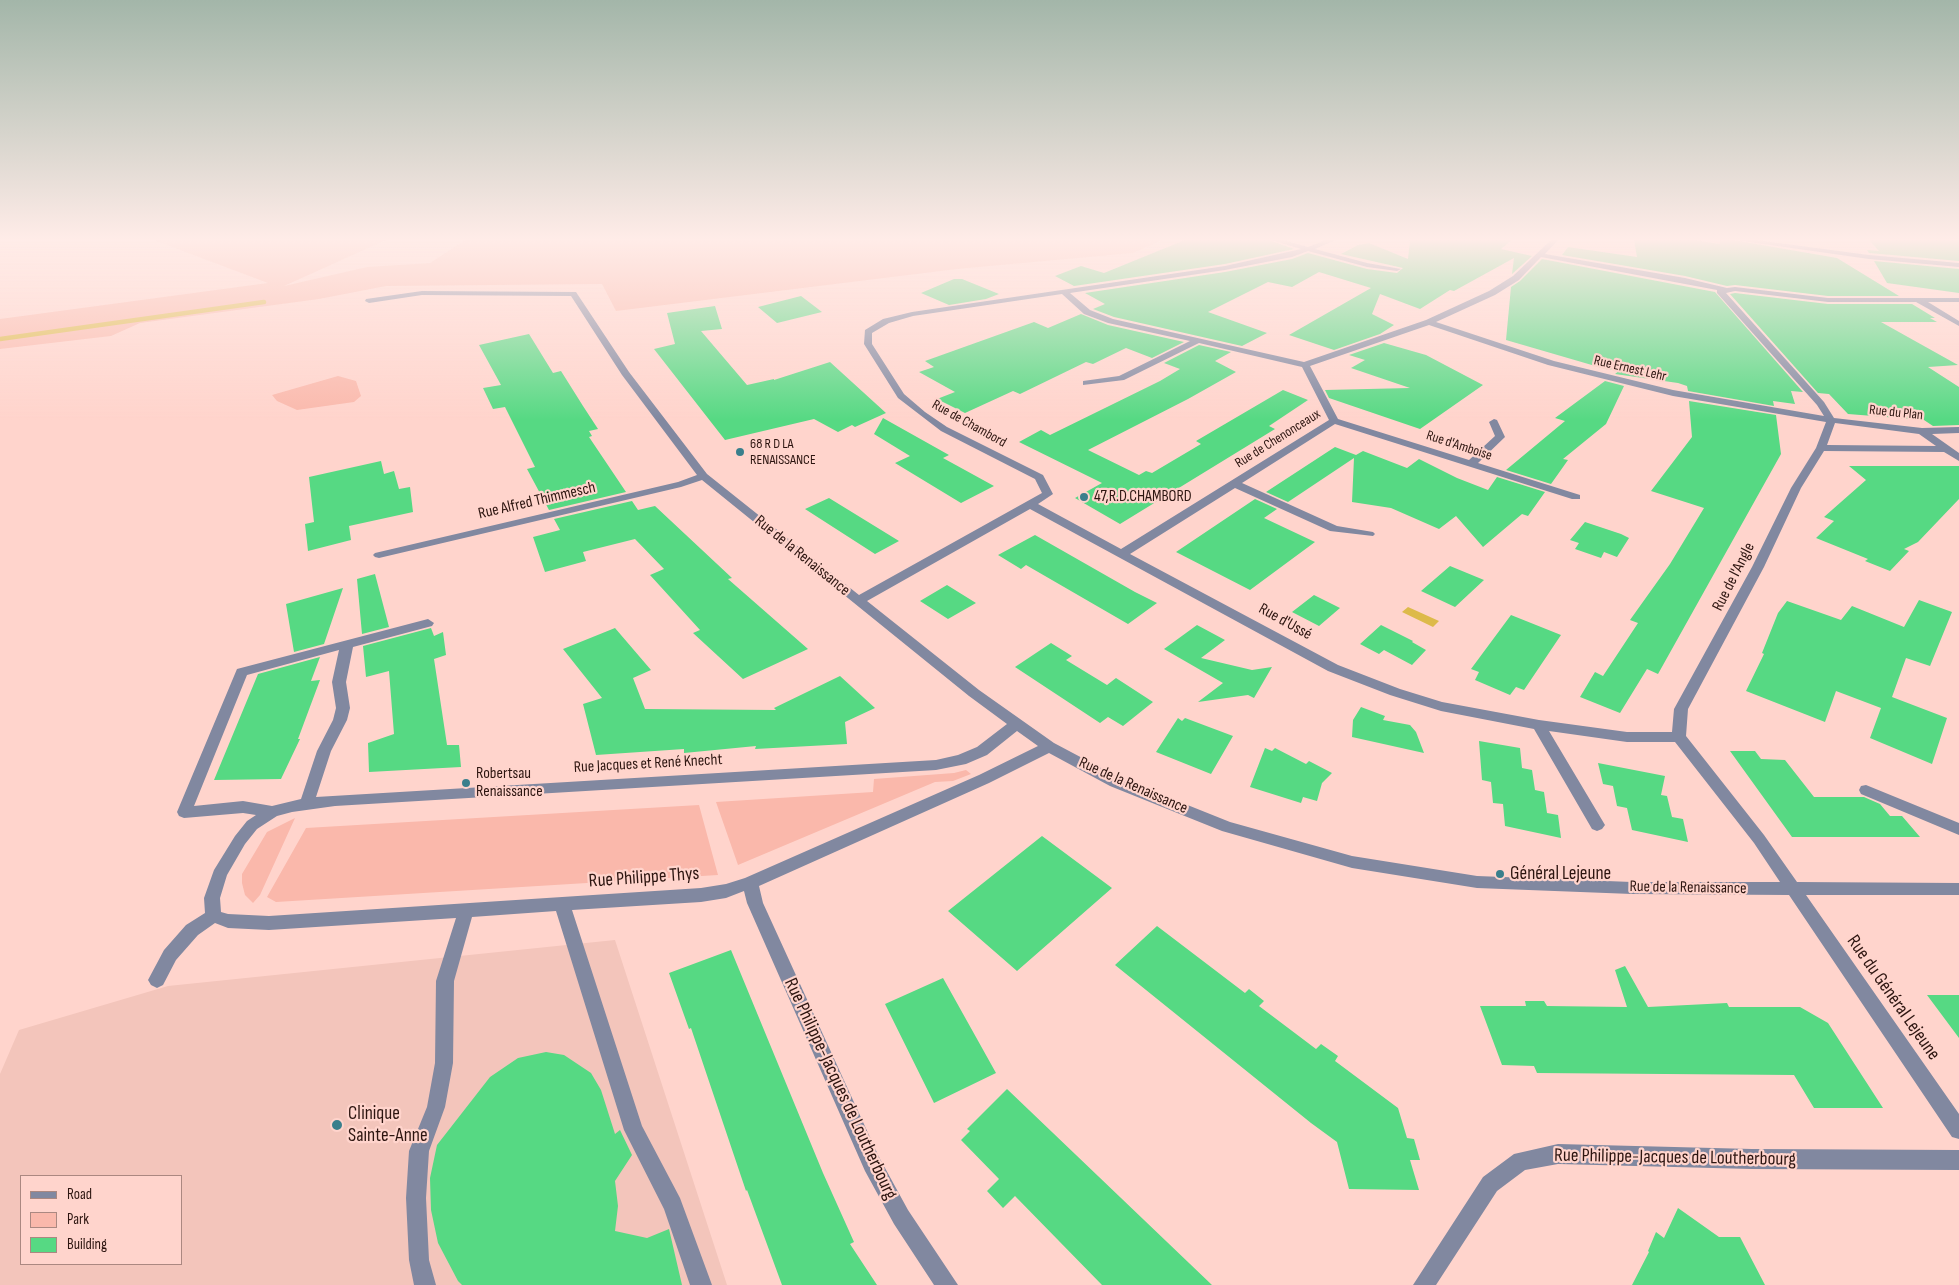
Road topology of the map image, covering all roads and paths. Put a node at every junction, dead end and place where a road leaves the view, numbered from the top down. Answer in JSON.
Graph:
{"nodes":[{"id":1,"x":376,"y":300,"type":"edge"},
{"id":2,"x":577,"y":300,"type":"edge"},
{"id":3,"x":1009,"y":300,"type":"edge"},
{"id":4,"x":1073,"y":300,"type":"edge"},
{"id":5,"x":1479,"y":300,"type":"edge"},
{"id":6,"x":1725,"y":300,"type":"edge"},
{"id":7,"x":1828,"y":300,"type":"edge"},
{"id":8,"x":1918,"y":300,"type":"junction"},
{"id":9,"x":1959,"y":300,"type":"edge"},
{"id":10,"x":369,"y":301,"type":"dead end"},
{"id":11,"x":1429,"y":322,"type":"junction"},
{"id":12,"x":1959,"y":324,"type":"edge"},
{"id":13,"x":1197,"y":341,"type":"junction"},
{"id":14,"x":1305,"y":365,"type":"junction"},
{"id":15,"x":1086,"y":383,"type":"dead end"},
{"id":16,"x":1830,"y":420,"type":"junction"},
{"id":17,"x":1334,"y":421,"type":"junction"},
{"id":18,"x":1494,"y":422,"type":"dead end"},
{"id":19,"x":1922,"y":430,"type":"junction"},
{"id":20,"x":1959,"y":430,"type":"edge"},
{"id":21,"x":1821,"y":448,"type":"junction"},
{"id":22,"x":1947,"y":449,"type":"junction"},
{"id":23,"x":1959,"y":458,"type":"edge"},
{"id":24,"x":1472,"y":464,"type":"junction"},
{"id":25,"x":703,"y":476,"type":"junction"},
{"id":26,"x":1233,"y":483,"type":"junction"},
{"id":27,"x":1576,"y":497,"type":"dead end"},
{"id":28,"x":1031,"y":505,"type":"junction"},
{"id":29,"x":1369,"y":534,"type":"dead end"},
{"id":30,"x":1123,"y":553,"type":"junction"},
{"id":31,"x":379,"y":555,"type":"dead end"},
{"id":32,"x":858,"y":601,"type":"junction"},
{"id":33,"x":428,"y":623,"type":"dead end"},
{"id":34,"x":347,"y":644,"type":"junction"},
{"id":35,"x":1016,"y":724,"type":"junction"},
{"id":36,"x":1539,"y":726,"type":"junction"},
{"id":37,"x":1679,"y":737,"type":"junction"},
{"id":38,"x":1049,"y":747,"type":"junction"},
{"id":39,"x":1866,"y":790,"type":"dead end"},
{"id":40,"x":307,"y":804,"type":"junction"},
{"id":41,"x":272,"y":812,"type":"junction"},
{"id":42,"x":1597,"y":825,"type":"dead end"},
{"id":43,"x":1959,"y":830,"type":"edge"},
{"id":44,"x":750,"y":883,"type":"junction"},
{"id":45,"x":1794,"y":888,"type":"junction"},
{"id":46,"x":1959,"y":889,"type":"edge"},
{"id":47,"x":562,"y":904,"type":"junction"},
{"id":48,"x":466,"y":910,"type":"junction"},
{"id":49,"x":213,"y":916,"type":"junction"},
{"id":50,"x":157,"y":980,"type":"dead end"},
{"id":51,"x":1959,"y":1130,"type":"edge"},
{"id":52,"x":1959,"y":1160,"type":"edge"},
{"id":53,"x":425,"y":1285,"type":"edge"},
{"id":54,"x":701,"y":1285,"type":"edge"},
{"id":55,"x":948,"y":1285,"type":"edge"},
{"id":56,"x":1424,"y":1285,"type":"edge"}],
"edges":[{"from":1,"to":10,"type":"street","name":"Rue de la Renaissance"},
{"from":2,"to":25,"type":"street","name":"Rue de la Renaissance"},
{"from":3,"to":28,"type":"street","name":"Rue de Chambord"},
{"from":4,"to":13,"type":"street"},
{"from":5,"to":11,"type":"street"},
{"from":6,"to":16,"type":"street"},
{"from":7,"to":8,"type":"street"},
{"from":8,"to":9,"type":"street"},
{"from":8,"to":12,"type":"street"},
{"from":11,"to":14,"type":"street"},
{"from":11,"to":16,"type":"street","name":"Rue Ernest Lehr"},
{"from":13,"to":14,"type":"street"},
{"from":13,"to":15,"type":"street"},
{"from":14,"to":17,"type":"street","name":"Rue de Chenonceaux"},
{"from":16,"to":19,"type":"street","name":"Rue du Plan"},
{"from":16,"to":21,"type":"street","name":"Rue de l'Angle"},
{"from":17,"to":24,"type":"street","name":"Rue d'Amboise"},
{"from":17,"to":26,"type":"street","name":"Rue de Chenonceaux"},
{"from":18,"to":24,"type":"street"},
{"from":19,"to":20,"type":"street","name":"Rue du Plan"},
{"from":19,"to":22,"type":"street"},
{"from":21,"to":22,"type":"street"},
{"from":21,"to":37,"type":"street","name":"Rue de l'Angle"},
{"from":22,"to":23,"type":"street"},
{"from":24,"to":27,"type":"street","name":"Rue d'Amboise"},
{"from":25,"to":31,"type":"street","name":"Rue Alfred Thimmesch"},
{"from":25,"to":32,"type":"street","name":"Rue de la Renaissance"},
{"from":26,"to":29,"type":"street"},
{"from":26,"to":30,"type":"street","name":"Rue de Chenonceaux"},
{"from":28,"to":30,"type":"street","name":"Rue d'Ussé"},
{"from":28,"to":32,"type":"street","name":"Rue de Chambord"},
{"from":30,"to":36,"type":"street","name":"Rue d'Ussé"},
{"from":32,"to":35,"type":"street","name":"Rue de la Renaissance"},
{"from":33,"to":34,"type":"street"},
{"from":34,"to":40,"type":"street"},
{"from":34,"to":41,"type":"street","name":"Rue Jacques et René Knecht"},
{"from":35,"to":38,"type":"street","name":"Rue de la Renaissance"},
{"from":35,"to":40,"type":"street","name":"Rue Jacques et René Knecht"},
{"from":36,"to":37,"type":"street","name":"Rue d'Ussé"},
{"from":36,"to":42,"type":"street"},
{"from":37,"to":45,"type":"street"},
{"from":38,"to":44,"type":"street","name":"Rue Philippe Thys"},
{"from":38,"to":45,"type":"street","name":"Rue de la Renaissance"},
{"from":39,"to":43,"type":"street"},
{"from":40,"to":41,"type":"street","name":"Rue Jacques et René Knecht"},
{"from":41,"to":49,"type":"street","name":"Rue Jacques et René Knecht"},
{"from":44,"to":47,"type":"street","name":"Rue Philippe Thys"},
{"from":44,"to":55,"type":"street","name":"Rue Philippe-Jacques de Loutherbourg"},
{"from":45,"to":46,"type":"street","name":"Rue de la Renaissance"},
{"from":45,"to":51,"type":"street","name":"Rue du Général Lejeune"},
{"from":47,"to":48,"type":"street","name":"Rue Philippe Thys"},
{"from":47,"to":54,"type":"street"},
{"from":48,"to":49,"type":"street","name":"Rue Philippe Thys"},
{"from":48,"to":53,"type":"street"},
{"from":49,"to":50,"type":"street"},
{"from":52,"to":56,"type":"street","name":"Rue Philippe-Jacques de Loutherbourg"}]}
